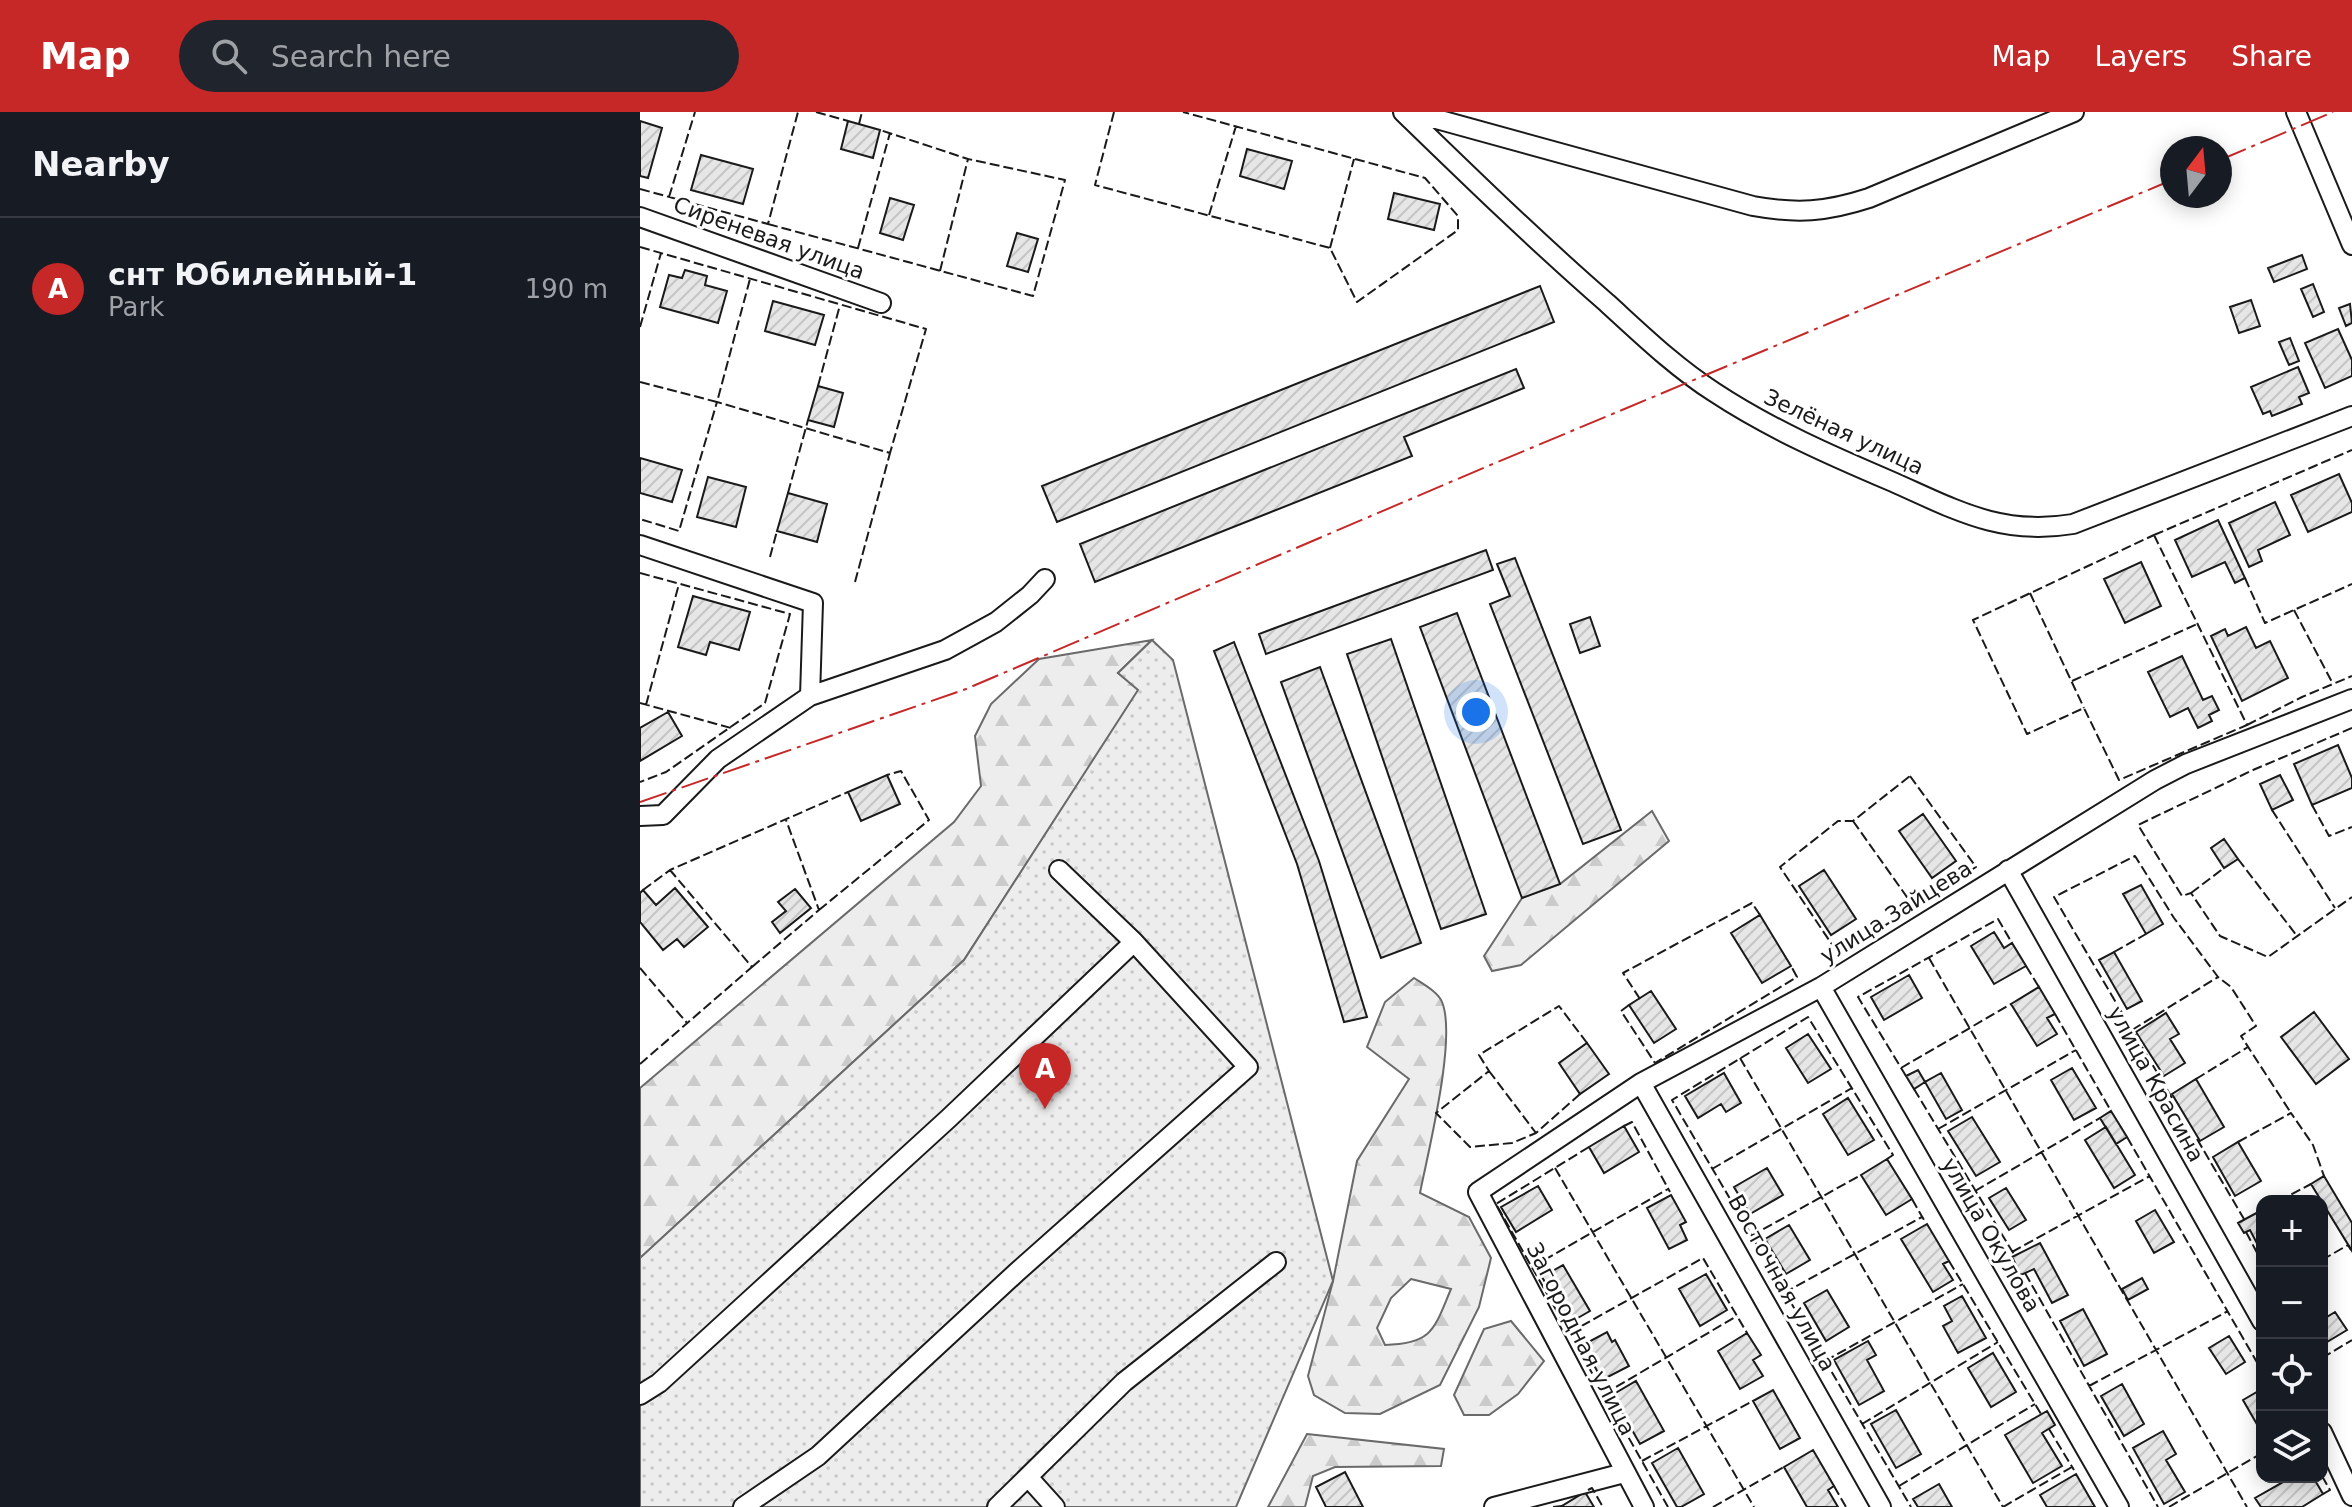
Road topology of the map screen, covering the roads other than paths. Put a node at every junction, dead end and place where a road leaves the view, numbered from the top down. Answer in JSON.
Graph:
{"nodes":[{"id":1,"x":1403,"y":112,"type":"edge"},
{"id":2,"x":1411,"y":112,"type":"edge"},
{"id":3,"x":2074,"y":112,"type":"edge"},
{"id":4,"x":2296,"y":112,"type":"edge"},
{"id":5,"x":640,"y":217,"type":"edge"},
{"id":6,"x":2347,"y":219,"type":"edge"},
{"id":7,"x":2352,"y":245,"type":"edge"},
{"id":8,"x":881,"y":303,"type":"dead end"},
{"id":9,"x":2352,"y":416,"type":"edge"},
{"id":10,"x":640,"y":545,"type":"edge"},
{"id":11,"x":1045,"y":579,"type":"dead end"},
{"id":12,"x":810,"y":696,"type":"junction"},
{"id":13,"x":2352,"y":699,"type":"edge"},
{"id":14,"x":640,"y":816,"type":"edge"},
{"id":15,"x":1059,"y":870,"type":"dead end"},
{"id":16,"x":2008,"y":870,"type":"junction"},
{"id":17,"x":1134,"y":942,"type":"junction"},
{"id":18,"x":1821,"y":987,"type":"junction"},
{"id":19,"x":1641,"y":1083,"type":"junction"},
{"id":20,"x":1478,"y":1192,"type":"joint"},
{"id":21,"x":1276,"y":1262,"type":"dead end"},
{"id":22,"x":2256,"y":1310,"type":"edge"},
{"id":23,"x":640,"y":1395,"type":"edge"},
{"id":24,"x":2328,"y":1445,"type":"edge"},
{"id":25,"x":1624,"y":1473,"type":"junction"},
{"id":26,"x":1028,"y":1477,"type":"junction"},
{"id":27,"x":2352,"y":1496,"type":"edge"},
{"id":28,"x":743,"y":1507,"type":"edge"},
{"id":29,"x":997,"y":1507,"type":"edge"},
{"id":30,"x":1055,"y":1507,"type":"edge"},
{"id":31,"x":1494,"y":1507,"type":"edge"},
{"id":32,"x":1644,"y":1507,"type":"edge"},
{"id":33,"x":1881,"y":1507,"type":"edge"},
{"id":34,"x":2119,"y":1507,"type":"edge"}],
"edges":[{"from":1,"to":9,"type":"street","name":"Зелёная улица"},
{"from":2,"to":3,"type":"street"},
{"from":4,"to":6,"type":"street"},
{"from":5,"to":8,"type":"street","name":"Сиреневая улица"},
{"from":6,"to":7,"type":"street"},
{"from":10,"to":12,"type":"street"},
{"from":11,"to":12,"type":"street"},
{"from":12,"to":14,"type":"street"},
{"from":13,"to":16,"type":"street","name":"улица Зайцева"},
{"from":15,"to":17,"type":"street"},
{"from":16,"to":18,"type":"street","name":"улица Зайцева"},
{"from":16,"to":22,"type":"street","name":"улица Красина"},
{"from":17,"to":23,"type":"street"},
{"from":17,"to":28,"type":"street"},
{"from":18,"to":19,"type":"street","name":"улица Зайцева"},
{"from":18,"to":34,"type":"street","name":"улица Окулова"},
{"from":19,"to":20,"type":"street","name":"улица Зайцева"},
{"from":19,"to":33,"type":"street","name":"Восточная улица"},
{"from":20,"to":25,"type":"street","name":"Загородная улица"},
{"from":21,"to":26,"type":"street"},
{"from":24,"to":27,"type":"street"},
{"from":25,"to":31,"type":"street"},
{"from":25,"to":32,"type":"street","name":"Загородная улица"},
{"from":26,"to":29,"type":"street"},
{"from":26,"to":30,"type":"street"}]}
